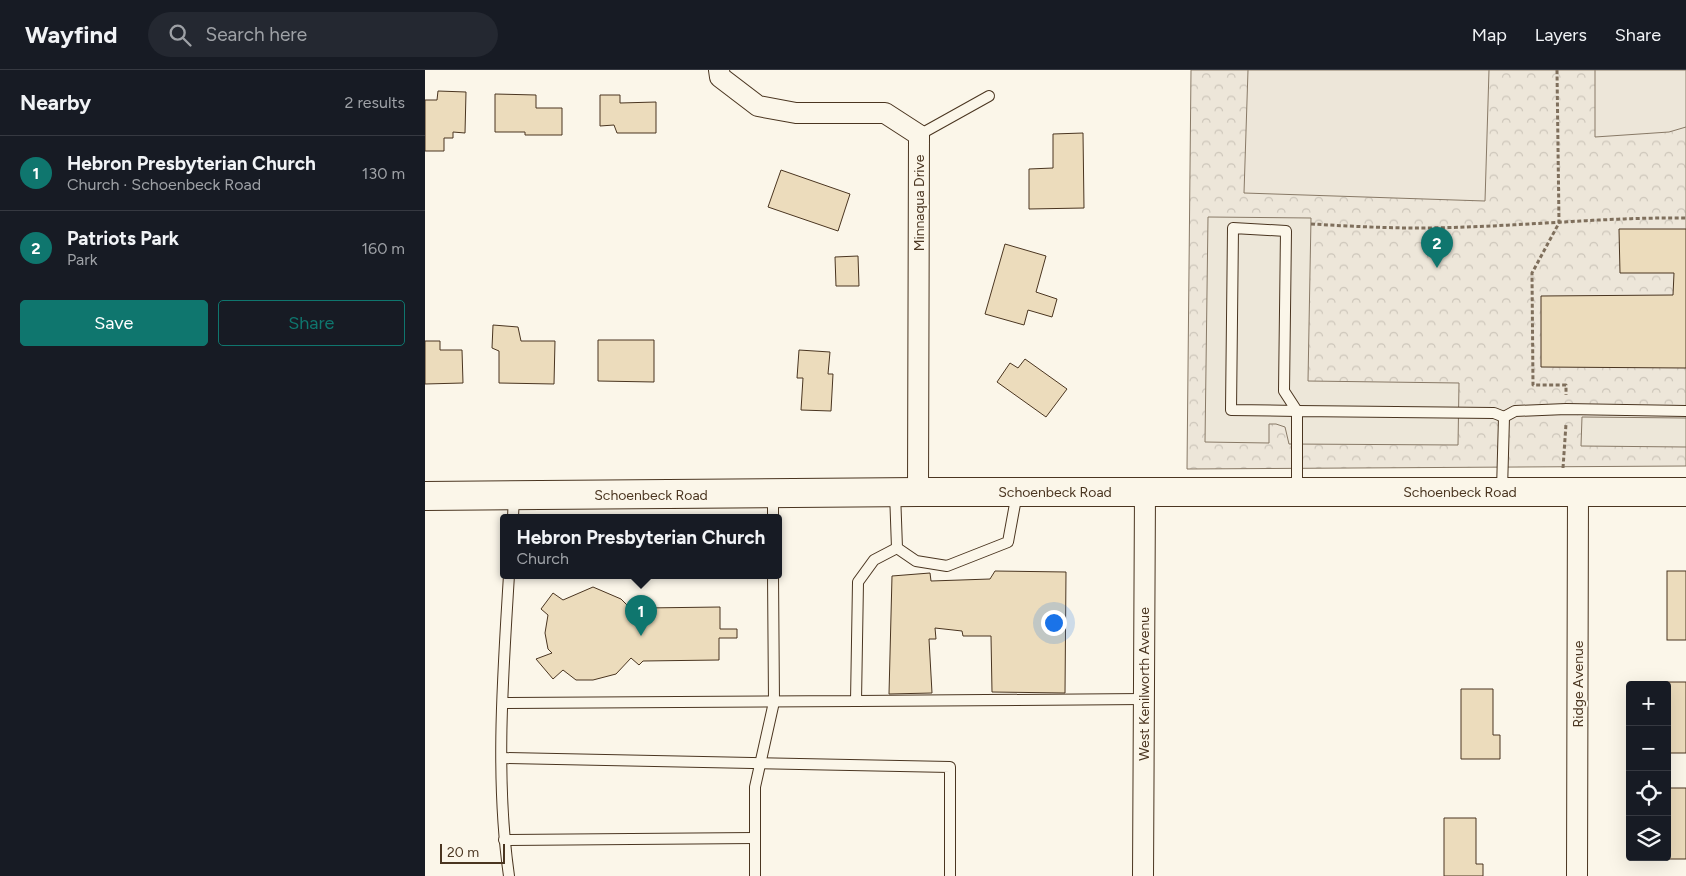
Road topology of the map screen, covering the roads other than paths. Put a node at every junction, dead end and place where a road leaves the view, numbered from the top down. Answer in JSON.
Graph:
{"nodes":[{"id":1,"x":719,"y":70,"type":"edge"},
{"id":2,"x":989,"y":96,"type":"dead end"},
{"id":3,"x":919,"y":136,"type":"junction"},
{"id":4,"x":1297,"y":411,"type":"junction"},
{"id":5,"x":1686,"y":411,"type":"edge"},
{"id":6,"x":1504,"y":417,"type":"junction"},
{"id":7,"x":907,"y":492,"type":"junction"},
{"id":8,"x":1017,"y":492,"type":"junction"},
{"id":9,"x":1145,"y":492,"type":"junction"},
{"id":10,"x":1297,"y":492,"type":"junction"},
{"id":11,"x":1502,"y":492,"type":"junction"},
{"id":12,"x":1570,"y":492,"type":"junction"},
{"id":13,"x":1686,"y":492,"type":"edge"},
{"id":14,"x":425,"y":496,"type":"edge"},
{"id":15,"x":513,"y":506,"type":"edge"},
{"id":16,"x":773,"y":506,"type":"edge"},
{"id":17,"x":897,"y":548,"type":"junction"},
{"id":18,"x":509,"y":579,"type":"edge"},
{"id":19,"x":773,"y":579,"type":"edge"},
{"id":20,"x":1144,"y":699,"type":"junction"},
{"id":21,"x":856,"y":701,"type":"junction"},
{"id":22,"x":774,"y":702,"type":"junction"},
{"id":23,"x":503,"y":703,"type":"junction"},
{"id":24,"x":502,"y":758,"type":"junction"},
{"id":25,"x":760,"y":762,"type":"junction"},
{"id":26,"x":755,"y":838,"type":"junction"},
{"id":27,"x":504,"y":840,"type":"junction"},
{"id":28,"x":509,"y":876,"type":"edge"},
{"id":29,"x":755,"y":876,"type":"edge"},
{"id":30,"x":950,"y":876,"type":"edge"},
{"id":31,"x":1143,"y":876,"type":"edge"},
{"id":32,"x":1577,"y":876,"type":"edge"}],
"edges":[{"from":1,"to":3,"type":"street","name":"Minnaqua Drive"},
{"from":2,"to":3,"type":"lane"},
{"from":3,"to":7,"type":"street","name":"Minnaqua Drive"},
{"from":4,"to":4,"type":"lane"},
{"from":4,"to":6,"type":"lane"},
{"from":4,"to":10,"type":"lane"},
{"from":5,"to":6,"type":"lane"},
{"from":6,"to":11,"type":"lane"},
{"from":7,"to":8,"type":"main road","name":"Schoenbeck Road"},
{"from":7,"to":16,"type":"main road","name":"Schoenbeck Road"},
{"from":7,"to":17,"type":"lane"},
{"from":8,"to":9,"type":"main road","name":"Schoenbeck Road"},
{"from":8,"to":17,"type":"lane"},
{"from":9,"to":10,"type":"main road","name":"Schoenbeck Road"},
{"from":9,"to":20,"type":"street","name":"West Kenilworth Avenue"},
{"from":10,"to":11,"type":"main road","name":"Schoenbeck Road"},
{"from":11,"to":12,"type":"main road","name":"Schoenbeck Road"},
{"from":12,"to":13,"type":"main road","name":"Schoenbeck Road"},
{"from":12,"to":32,"type":"street","name":"Ridge Avenue"},
{"from":14,"to":15,"type":"main road","name":"Schoenbeck Road"},
{"from":15,"to":16,"type":"main road","name":"Schoenbeck Road"},
{"from":17,"to":21,"type":"lane"},
{"from":18,"to":23,"type":"lane"},
{"from":19,"to":22,"type":"lane"},
{"from":20,"to":21,"type":"lane"},
{"from":20,"to":31,"type":"street","name":"West Kenilworth Avenue"},
{"from":21,"to":22,"type":"lane"},
{"from":22,"to":23,"type":"lane"},
{"from":22,"to":25,"type":"lane"},
{"from":23,"to":24,"type":"lane"},
{"from":24,"to":25,"type":"lane"},
{"from":24,"to":27,"type":"lane"},
{"from":25,"to":26,"type":"lane"},
{"from":25,"to":30,"type":"lane"},
{"from":26,"to":27,"type":"lane"},
{"from":26,"to":29,"type":"lane"},
{"from":27,"to":28,"type":"lane"}]}
